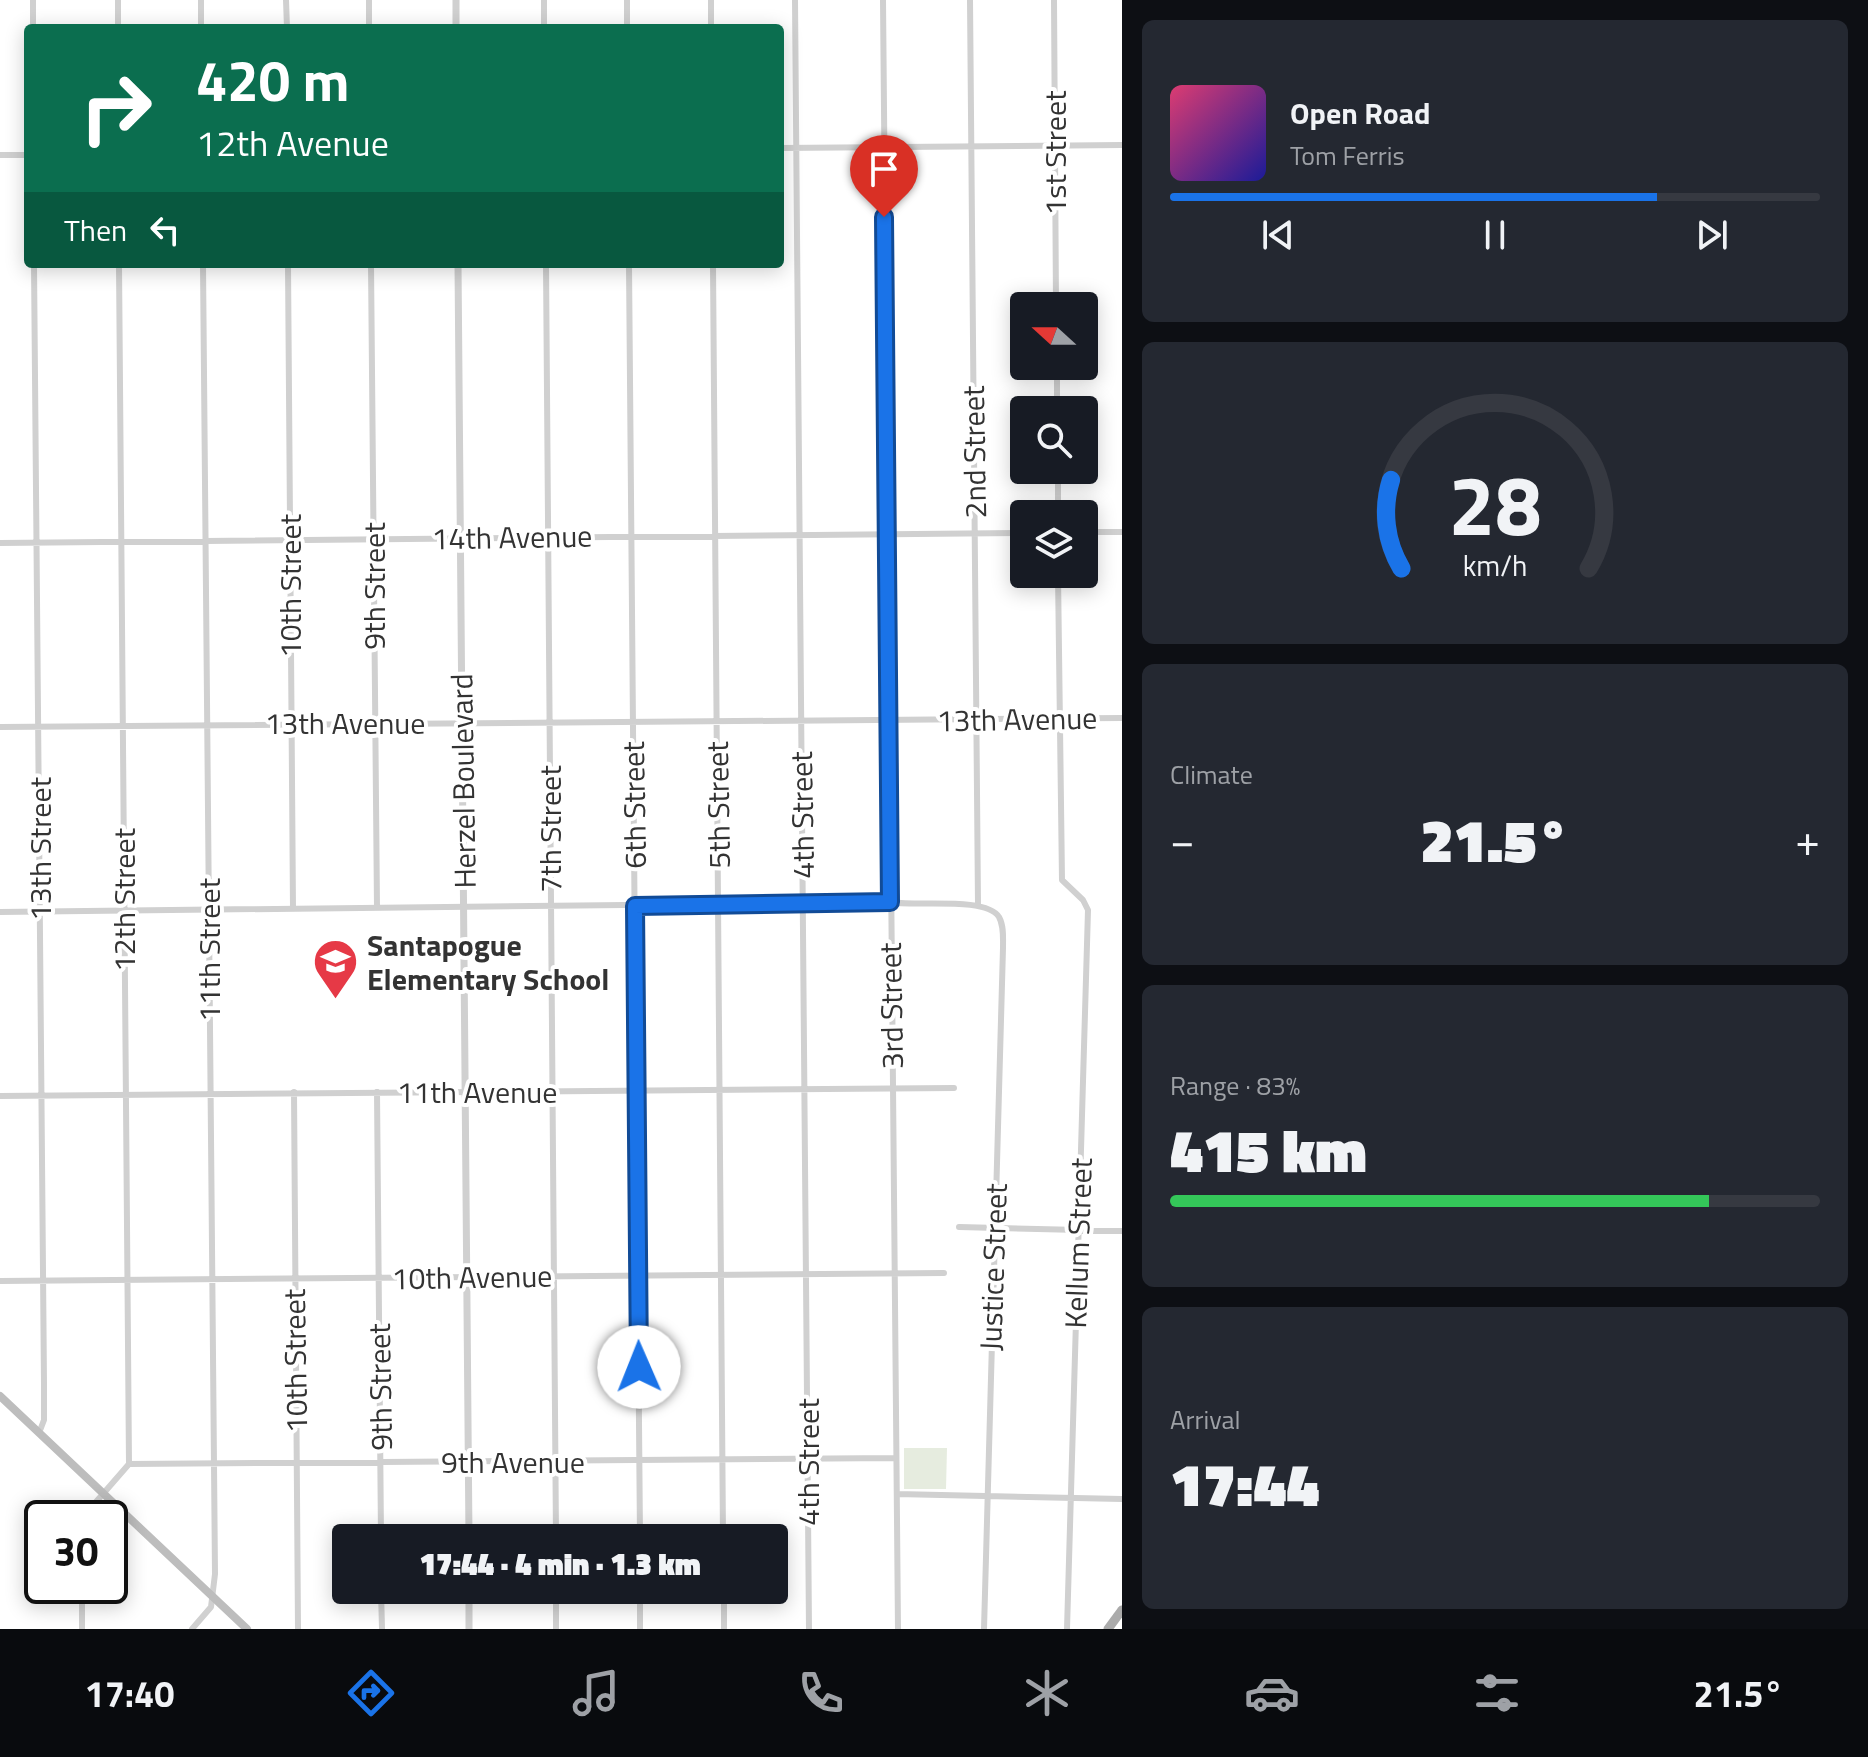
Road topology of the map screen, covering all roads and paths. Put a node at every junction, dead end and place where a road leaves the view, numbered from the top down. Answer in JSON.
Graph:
{"nodes":[{"id":1,"x":33,"y":0,"type":"edge"},
{"id":2,"x":118,"y":0,"type":"edge"},
{"id":3,"x":201,"y":0,"type":"edge"},
{"id":4,"x":286,"y":0,"type":"edge"},
{"id":5,"x":369,"y":0,"type":"edge"},
{"id":6,"x":456,"y":0,"type":"edge"},
{"id":7,"x":544,"y":0,"type":"edge"},
{"id":8,"x":627,"y":0,"type":"edge"},
{"id":9,"x":711,"y":0,"type":"edge"},
{"id":10,"x":795,"y":0,"type":"edge"},
{"id":11,"x":883,"y":0,"type":"edge"},
{"id":12,"x":970,"y":0,"type":"edge"},
{"id":13,"x":1054,"y":0,"type":"edge"},
{"id":14,"x":33,"y":24,"type":"edge"},
{"id":15,"x":118,"y":24,"type":"edge"},
{"id":16,"x":201,"y":24,"type":"edge"},
{"id":17,"x":287,"y":24,"type":"edge"},
{"id":18,"x":369,"y":24,"type":"edge"},
{"id":19,"x":456,"y":24,"type":"edge"},
{"id":20,"x":544,"y":24,"type":"edge"},
{"id":21,"x":627,"y":24,"type":"edge"},
{"id":22,"x":711,"y":24,"type":"edge"},
{"id":23,"x":1055,"y":145,"type":"junction"},
{"id":24,"x":1122,"y":145,"type":"edge"},
{"id":25,"x":971,"y":146,"type":"junction"},
{"id":26,"x":884,"y":147,"type":"junction"},
{"id":27,"x":784,"y":148,"type":"edge"},
{"id":28,"x":796,"y":148,"type":"junction"},
{"id":29,"x":0,"y":155,"type":"edge"},
{"id":30,"x":24,"y":155,"type":"edge"},
{"id":31,"x":34,"y":268,"type":"edge"},
{"id":32,"x":119,"y":268,"type":"edge"},
{"id":33,"x":203,"y":268,"type":"edge"},
{"id":34,"x":288,"y":268,"type":"edge"},
{"id":35,"x":371,"y":268,"type":"edge"},
{"id":36,"x":458,"y":268,"type":"edge"},
{"id":37,"x":546,"y":268,"type":"edge"},
{"id":38,"x":629,"y":268,"type":"edge"},
{"id":39,"x":713,"y":268,"type":"edge"},
{"id":40,"x":1056,"y":292,"type":"edge"},
{"id":41,"x":1098,"y":532,"type":"edge"},
{"id":42,"x":1122,"y":532,"type":"edge"},
{"id":43,"x":1010,"y":533,"type":"edge"},
{"id":44,"x":715,"y":534,"type":"junction"},
{"id":45,"x":800,"y":534,"type":"junction"},
{"id":46,"x":886,"y":534,"type":"junction"},
{"id":47,"x":974,"y":534,"type":"junction"},
{"id":48,"x":631,"y":535,"type":"junction"},
{"id":49,"x":548,"y":536,"type":"junction"},
{"id":50,"x":460,"y":537,"type":"junction"},
{"id":51,"x":290,"y":538,"type":"junction"},
{"id":52,"x":374,"y":538,"type":"junction"},
{"id":53,"x":121,"y":540,"type":"junction"},
{"id":54,"x":205,"y":540,"type":"junction"},
{"id":55,"x":37,"y":542,"type":"junction"},
{"id":56,"x":0,"y":543,"type":"edge"},
{"id":57,"x":1058,"y":588,"type":"edge"},
{"id":58,"x":1122,"y":718,"type":"edge"},
{"id":59,"x":801,"y":719,"type":"junction"},
{"id":60,"x":1059,"y":719,"type":"junction"},
{"id":61,"x":717,"y":720,"type":"junction"},
{"id":62,"x":976,"y":720,"type":"junction"},
{"id":63,"x":549,"y":721,"type":"junction"},
{"id":64,"x":633,"y":721,"type":"junction"},
{"id":65,"x":889,"y":721,"type":"junction"},
{"id":66,"x":463,"y":722,"type":"junction"},
{"id":67,"x":291,"y":723,"type":"junction"},
{"id":68,"x":374,"y":723,"type":"junction"},
{"id":69,"x":207,"y":724,"type":"junction"},
{"id":70,"x":123,"y":725,"type":"junction"},
{"id":71,"x":39,"y":726,"type":"junction"},
{"id":72,"x":0,"y":727,"type":"edge"},
{"id":73,"x":890,"y":902,"type":"junction"},
{"id":74,"x":803,"y":904,"type":"junction"},
{"id":75,"x":719,"y":905,"type":"junction"},
{"id":76,"x":978,"y":905,"type":"junction"},
{"id":77,"x":635,"y":906,"type":"junction"},
{"id":78,"x":377,"y":907,"type":"junction"},
{"id":79,"x":464,"y":907,"type":"junction"},
{"id":80,"x":551,"y":907,"type":"junction"},
{"id":81,"x":208,"y":909,"type":"junction"},
{"id":82,"x":293,"y":909,"type":"junction"},
{"id":83,"x":124,"y":910,"type":"junction"},
{"id":84,"x":40,"y":911,"type":"junction"},
{"id":85,"x":0,"y":912,"type":"edge"},
{"id":86,"x":892,"y":1087,"type":"junction"},
{"id":87,"x":954,"y":1088,"type":"dead end"},
{"id":88,"x":804,"y":1089,"type":"junction"},
{"id":89,"x":720,"y":1090,"type":"junction"},
{"id":90,"x":552,"y":1091,"type":"junction"},
{"id":91,"x":636,"y":1091,"type":"junction"},
{"id":92,"x":294,"y":1092,"type":"junction"},
{"id":93,"x":377,"y":1092,"type":"junction"},
{"id":94,"x":210,"y":1093,"type":"junction"},
{"id":95,"x":465,"y":1093,"type":"junction"},
{"id":96,"x":126,"y":1095,"type":"junction"},
{"id":97,"x":0,"y":1096,"type":"edge"},
{"id":98,"x":42,"y":1096,"type":"junction"},
{"id":99,"x":959,"y":1227,"type":"dead end"},
{"id":100,"x":994,"y":1228,"type":"junction"},
{"id":101,"x":1078,"y":1230,"type":"junction"},
{"id":102,"x":1122,"y":1231,"type":"edge"},
{"id":103,"x":894,"y":1273,"type":"junction"},
{"id":104,"x":944,"y":1273,"type":"dead end"},
{"id":105,"x":806,"y":1274,"type":"junction"},
{"id":106,"x":638,"y":1275,"type":"junction"},
{"id":107,"x":722,"y":1275,"type":"junction"},
{"id":108,"x":466,"y":1276,"type":"junction"},
{"id":109,"x":553,"y":1276,"type":"junction"},
{"id":110,"x":295,"y":1277,"type":"junction"},
{"id":111,"x":379,"y":1278,"type":"junction"},
{"id":112,"x":127,"y":1279,"type":"junction"},
{"id":113,"x":211,"y":1279,"type":"junction"},
{"id":114,"x":0,"y":1281,"type":"edge"},
{"id":115,"x":44,"y":1281,"type":"junction"},
{"id":116,"x":0,"y":1396,"type":"edge"},
{"id":117,"x":39,"y":1433,"type":"junction"},
{"id":118,"x":896,"y":1458,"type":"junction"},
{"id":119,"x":723,"y":1459,"type":"junction"},
{"id":120,"x":807,"y":1459,"type":"junction"},
{"id":121,"x":640,"y":1460,"type":"junction"},
{"id":122,"x":555,"y":1461,"type":"junction"},
{"id":123,"x":468,"y":1462,"type":"junction"},
{"id":124,"x":296,"y":1463,"type":"junction"},
{"id":125,"x":380,"y":1463,"type":"junction"},
{"id":126,"x":129,"y":1464,"type":"junction"},
{"id":127,"x":213,"y":1464,"type":"junction"},
{"id":128,"x":102,"y":1493,"type":"junction"},
{"id":129,"x":897,"y":1494,"type":"junction"},
{"id":130,"x":987,"y":1496,"type":"junction"},
{"id":131,"x":1071,"y":1498,"type":"junction"},
{"id":132,"x":1122,"y":1499,"type":"edge"},
{"id":133,"x":96,"y":1500,"type":"edge"},
{"id":134,"x":381,"y":1524,"type":"edge"},
{"id":135,"x":469,"y":1524,"type":"edge"},
{"id":136,"x":556,"y":1524,"type":"edge"},
{"id":137,"x":640,"y":1524,"type":"edge"},
{"id":138,"x":723,"y":1524,"type":"edge"},
{"id":139,"x":213,"y":1598,"type":"junction"},
{"id":140,"x":82,"y":1604,"type":"edge"},
{"id":141,"x":381,"y":1604,"type":"edge"},
{"id":142,"x":469,"y":1604,"type":"edge"},
{"id":143,"x":556,"y":1604,"type":"edge"},
{"id":144,"x":640,"y":1604,"type":"edge"},
{"id":145,"x":724,"y":1604,"type":"edge"},
{"id":146,"x":1122,"y":1610,"type":"edge"},
{"id":147,"x":82,"y":1629,"type":"edge"},
{"id":148,"x":192,"y":1629,"type":"edge"},
{"id":149,"x":247,"y":1629,"type":"edge"},
{"id":150,"x":298,"y":1629,"type":"edge"},
{"id":151,"x":382,"y":1629,"type":"edge"},
{"id":152,"x":469,"y":1629,"type":"edge"},
{"id":153,"x":556,"y":1629,"type":"edge"},
{"id":154,"x":640,"y":1629,"type":"edge"},
{"id":155,"x":724,"y":1629,"type":"edge"},
{"id":156,"x":809,"y":1629,"type":"edge"},
{"id":157,"x":898,"y":1629,"type":"edge"},
{"id":158,"x":984,"y":1629,"type":"edge"},
{"id":159,"x":1067,"y":1629,"type":"edge"},
{"id":160,"x":1108,"y":1629,"type":"edge"}],
"edges":[{"from":1,"to":14,"type":"street"},
{"from":2,"to":15,"type":"street"},
{"from":3,"to":16,"type":"street"},
{"from":4,"to":17,"type":"street"},
{"from":5,"to":18,"type":"street"},
{"from":6,"to":19,"type":"street"},
{"from":7,"to":20,"type":"street"},
{"from":8,"to":21,"type":"street"},
{"from":9,"to":22,"type":"street"},
{"from":10,"to":28,"type":"street","name":"4th Street"},
{"from":11,"to":26,"type":"street","name":"3rd Street"},
{"from":12,"to":25,"type":"street","name":"2nd Street"},
{"from":13,"to":23,"type":"street","name":"1st Street"},
{"from":23,"to":24,"type":"street"},
{"from":23,"to":25,"type":"street"},
{"from":23,"to":40,"type":"street","name":"1st Street"},
{"from":25,"to":26,"type":"street"},
{"from":25,"to":47,"type":"street","name":"2nd Street"},
{"from":26,"to":28,"type":"street"},
{"from":26,"to":46,"type":"street","name":"3rd Street"},
{"from":27,"to":28,"type":"street"},
{"from":28,"to":45,"type":"street","name":"4th Street"},
{"from":29,"to":30,"type":"street"},
{"from":31,"to":55,"type":"street","name":"13th Street"},
{"from":32,"to":53,"type":"street","name":"12th Street"},
{"from":33,"to":54,"type":"street","name":"11th Street"},
{"from":34,"to":51,"type":"street","name":"10th Street"},
{"from":35,"to":52,"type":"street","name":"9th Street"},
{"from":36,"to":50,"type":"street","name":"Herzel Boulevard"},
{"from":37,"to":49,"type":"street","name":"7th Street"},
{"from":38,"to":48,"type":"street","name":"6th Street"},
{"from":39,"to":44,"type":"street","name":"5th Street"},
{"from":41,"to":42,"type":"street"},
{"from":43,"to":47,"type":"street","name":"14th Avenue"},
{"from":44,"to":45,"type":"street","name":"14th Avenue"},
{"from":44,"to":48,"type":"street","name":"14th Avenue"},
{"from":44,"to":61,"type":"street","name":"5th Street"},
{"from":45,"to":46,"type":"street","name":"14th Avenue"},
{"from":45,"to":59,"type":"street","name":"4th Street"},
{"from":46,"to":47,"type":"street","name":"14th Avenue"},
{"from":46,"to":65,"type":"street","name":"3rd Street"},
{"from":47,"to":62,"type":"street","name":"2nd Street"},
{"from":48,"to":49,"type":"street","name":"14th Avenue"},
{"from":48,"to":64,"type":"street","name":"6th Street"},
{"from":49,"to":50,"type":"street","name":"14th Avenue"},
{"from":49,"to":63,"type":"street","name":"7th Street"},
{"from":50,"to":52,"type":"street","name":"14th Avenue"},
{"from":50,"to":66,"type":"street","name":"Herzel Boulevard"},
{"from":51,"to":52,"type":"street","name":"14th Avenue"},
{"from":51,"to":54,"type":"street","name":"14th Avenue"},
{"from":51,"to":67,"type":"street","name":"10th Street"},
{"from":52,"to":68,"type":"street","name":"9th Street"},
{"from":53,"to":54,"type":"street","name":"14th Avenue"},
{"from":53,"to":55,"type":"street","name":"14th Avenue"},
{"from":53,"to":70,"type":"street","name":"12th Street"},
{"from":54,"to":69,"type":"street","name":"11th Street"},
{"from":55,"to":56,"type":"street","name":"14th Avenue"},
{"from":55,"to":71,"type":"street","name":"13th Street"},
{"from":57,"to":60,"type":"street"},
{"from":58,"to":60,"type":"street","name":"13th Avenue"},
{"from":59,"to":61,"type":"street","name":"13th Avenue"},
{"from":59,"to":65,"type":"street","name":"13th Avenue"},
{"from":59,"to":74,"type":"street","name":"4th Street"},
{"from":60,"to":62,"type":"street","name":"13th Avenue"},
{"from":60,"to":101,"type":"street","name":"Kellum Street"},
{"from":61,"to":64,"type":"street","name":"13th Avenue"},
{"from":61,"to":75,"type":"street","name":"5th Street"},
{"from":62,"to":65,"type":"street","name":"13th Avenue"},
{"from":62,"to":76,"type":"street","name":"2nd Street"},
{"from":63,"to":64,"type":"street","name":"13th Avenue"},
{"from":63,"to":66,"type":"street","name":"13th Avenue"},
{"from":63,"to":80,"type":"street","name":"7th Street"},
{"from":64,"to":77,"type":"street","name":"6th Street"},
{"from":65,"to":73,"type":"street","name":"3rd Street"},
{"from":66,"to":68,"type":"street","name":"13th Avenue"},
{"from":66,"to":79,"type":"street","name":"Herzel Boulevard"},
{"from":67,"to":68,"type":"street","name":"13th Avenue"},
{"from":67,"to":69,"type":"street","name":"13th Avenue"},
{"from":67,"to":82,"type":"street","name":"10th Street"},
{"from":68,"to":78,"type":"street","name":"9th Street"},
{"from":69,"to":70,"type":"street","name":"13th Avenue"},
{"from":69,"to":81,"type":"street","name":"11th Street"},
{"from":70,"to":71,"type":"street","name":"13th Avenue"},
{"from":70,"to":83,"type":"street","name":"12th Street"},
{"from":71,"to":72,"type":"street","name":"13th Avenue"},
{"from":71,"to":84,"type":"street","name":"13th Street"},
{"from":73,"to":74,"type":"street"},
{"from":73,"to":76,"type":"street"},
{"from":73,"to":86,"type":"street","name":"3rd Street"},
{"from":74,"to":75,"type":"street"},
{"from":74,"to":88,"type":"street","name":"4th Street"},
{"from":75,"to":77,"type":"street"},
{"from":75,"to":89,"type":"street","name":"5th Street"},
{"from":76,"to":100,"type":"street","name":"Justice Street"},
{"from":77,"to":80,"type":"street"},
{"from":77,"to":91,"type":"street","name":"6th Street"},
{"from":78,"to":79,"type":"street"},
{"from":78,"to":82,"type":"street"},
{"from":79,"to":80,"type":"street"},
{"from":79,"to":95,"type":"street","name":"Herzel Boulevard"},
{"from":80,"to":90,"type":"street","name":"7th Street"},
{"from":81,"to":82,"type":"street"},
{"from":81,"to":83,"type":"street"},
{"from":81,"to":94,"type":"street","name":"11th Street"},
{"from":83,"to":84,"type":"street"},
{"from":83,"to":96,"type":"street","name":"12th Street"},
{"from":84,"to":85,"type":"street"},
{"from":84,"to":98,"type":"street","name":"13th Street"},
{"from":86,"to":87,"type":"street","name":"11th Avenue"},
{"from":86,"to":88,"type":"street","name":"11th Avenue"},
{"from":86,"to":103,"type":"street","name":"3rd Street"},
{"from":88,"to":89,"type":"street","name":"11th Avenue"},
{"from":88,"to":105,"type":"street","name":"4th Street"},
{"from":89,"to":91,"type":"street","name":"11th Avenue"},
{"from":89,"to":107,"type":"street","name":"5th Street"},
{"from":90,"to":91,"type":"street","name":"11th Avenue"},
{"from":90,"to":95,"type":"street","name":"11th Avenue"},
{"from":90,"to":109,"type":"street","name":"7th Street"},
{"from":91,"to":106,"type":"street","name":"6th Street"},
{"from":92,"to":93,"type":"street","name":"11th Avenue"},
{"from":92,"to":94,"type":"street","name":"11th Avenue"},
{"from":92,"to":110,"type":"street","name":"10th Street"},
{"from":93,"to":95,"type":"street","name":"11th Avenue"},
{"from":93,"to":111,"type":"street","name":"9th Street"},
{"from":94,"to":96,"type":"street","name":"11th Avenue"},
{"from":94,"to":113,"type":"street","name":"11th Street"},
{"from":95,"to":108,"type":"street","name":"Herzel Boulevard"},
{"from":96,"to":98,"type":"street","name":"11th Avenue"},
{"from":96,"to":112,"type":"street","name":"12th Street"},
{"from":97,"to":98,"type":"street","name":"11th Avenue"},
{"from":98,"to":115,"type":"street","name":"13th Street"},
{"from":99,"to":100,"type":"street"},
{"from":100,"to":101,"type":"street"},
{"from":100,"to":130,"type":"street","name":"Justice Street"},
{"from":101,"to":102,"type":"street"},
{"from":101,"to":131,"type":"street","name":"Kellum Street"},
{"from":103,"to":104,"type":"street","name":"10th Avenue"},
{"from":103,"to":105,"type":"street","name":"10th Avenue"},
{"from":103,"to":118,"type":"street","name":"3rd Street"},
{"from":105,"to":107,"type":"street","name":"10th Avenue"},
{"from":105,"to":120,"type":"street","name":"4th Street"},
{"from":106,"to":107,"type":"street","name":"10th Avenue"},
{"from":106,"to":109,"type":"street","name":"10th Avenue"},
{"from":106,"to":121,"type":"street","name":"6th Street"},
{"from":107,"to":119,"type":"street","name":"5th Street"},
{"from":108,"to":109,"type":"street","name":"10th Avenue"},
{"from":108,"to":111,"type":"street","name":"10th Avenue"},
{"from":108,"to":123,"type":"street","name":"Herzel Boulevard"},
{"from":109,"to":122,"type":"street","name":"7th Street"},
{"from":110,"to":111,"type":"street","name":"10th Avenue"},
{"from":110,"to":113,"type":"street","name":"10th Avenue"},
{"from":110,"to":124,"type":"street","name":"10th Street"},
{"from":111,"to":125,"type":"street","name":"9th Street"},
{"from":112,"to":113,"type":"street","name":"10th Avenue"},
{"from":112,"to":115,"type":"street","name":"10th Avenue"},
{"from":112,"to":126,"type":"street","name":"12th Street"},
{"from":113,"to":127,"type":"street","name":"11th Street"},
{"from":114,"to":115,"type":"street","name":"10th Avenue"},
{"from":115,"to":117,"type":"street","name":"13th Street"},
{"from":116,"to":117,"type":"main road"},
{"from":117,"to":128,"type":"main road"},
{"from":118,"to":120,"type":"street","name":"9th Avenue"},
{"from":118,"to":129,"type":"street","name":"3rd Street"},
{"from":119,"to":120,"type":"street","name":"9th Avenue"},
{"from":119,"to":121,"type":"street","name":"9th Avenue"},
{"from":119,"to":138,"type":"street","name":"5th Street"},
{"from":120,"to":156,"type":"street","name":"4th Street"},
{"from":121,"to":122,"type":"street","name":"9th Avenue"},
{"from":121,"to":137,"type":"street","name":"6th Street"},
{"from":122,"to":123,"type":"street","name":"9th Avenue"},
{"from":122,"to":136,"type":"street","name":"7th Street"},
{"from":123,"to":125,"type":"street","name":"9th Avenue"},
{"from":123,"to":135,"type":"street","name":"Herzel Boulevard"},
{"from":124,"to":125,"type":"street","name":"9th Avenue"},
{"from":124,"to":127,"type":"street","name":"9th Avenue"},
{"from":124,"to":150,"type":"street","name":"10th Street"},
{"from":125,"to":134,"type":"street","name":"9th Street"},
{"from":126,"to":127,"type":"street","name":"9th Avenue"},
{"from":126,"to":128,"type":"street"},
{"from":127,"to":139,"type":"street","name":"11th Street"},
{"from":128,"to":133,"type":"street"},
{"from":128,"to":139,"type":"main road"},
{"from":129,"to":130,"type":"street"},
{"from":129,"to":157,"type":"street","name":"3rd Street"},
{"from":130,"to":131,"type":"street"},
{"from":130,"to":158,"type":"street","name":"Justice Street"},
{"from":131,"to":132,"type":"street"},
{"from":131,"to":159,"type":"street","name":"Kellum Street"},
{"from":139,"to":148,"type":"street"},
{"from":139,"to":149,"type":"main road"},
{"from":140,"to":147,"type":"street"},
{"from":141,"to":151,"type":"street"},
{"from":142,"to":152,"type":"street"},
{"from":143,"to":153,"type":"street"},
{"from":144,"to":154,"type":"street"},
{"from":145,"to":155,"type":"street"},
{"from":146,"to":160,"type":"main road"}]}
